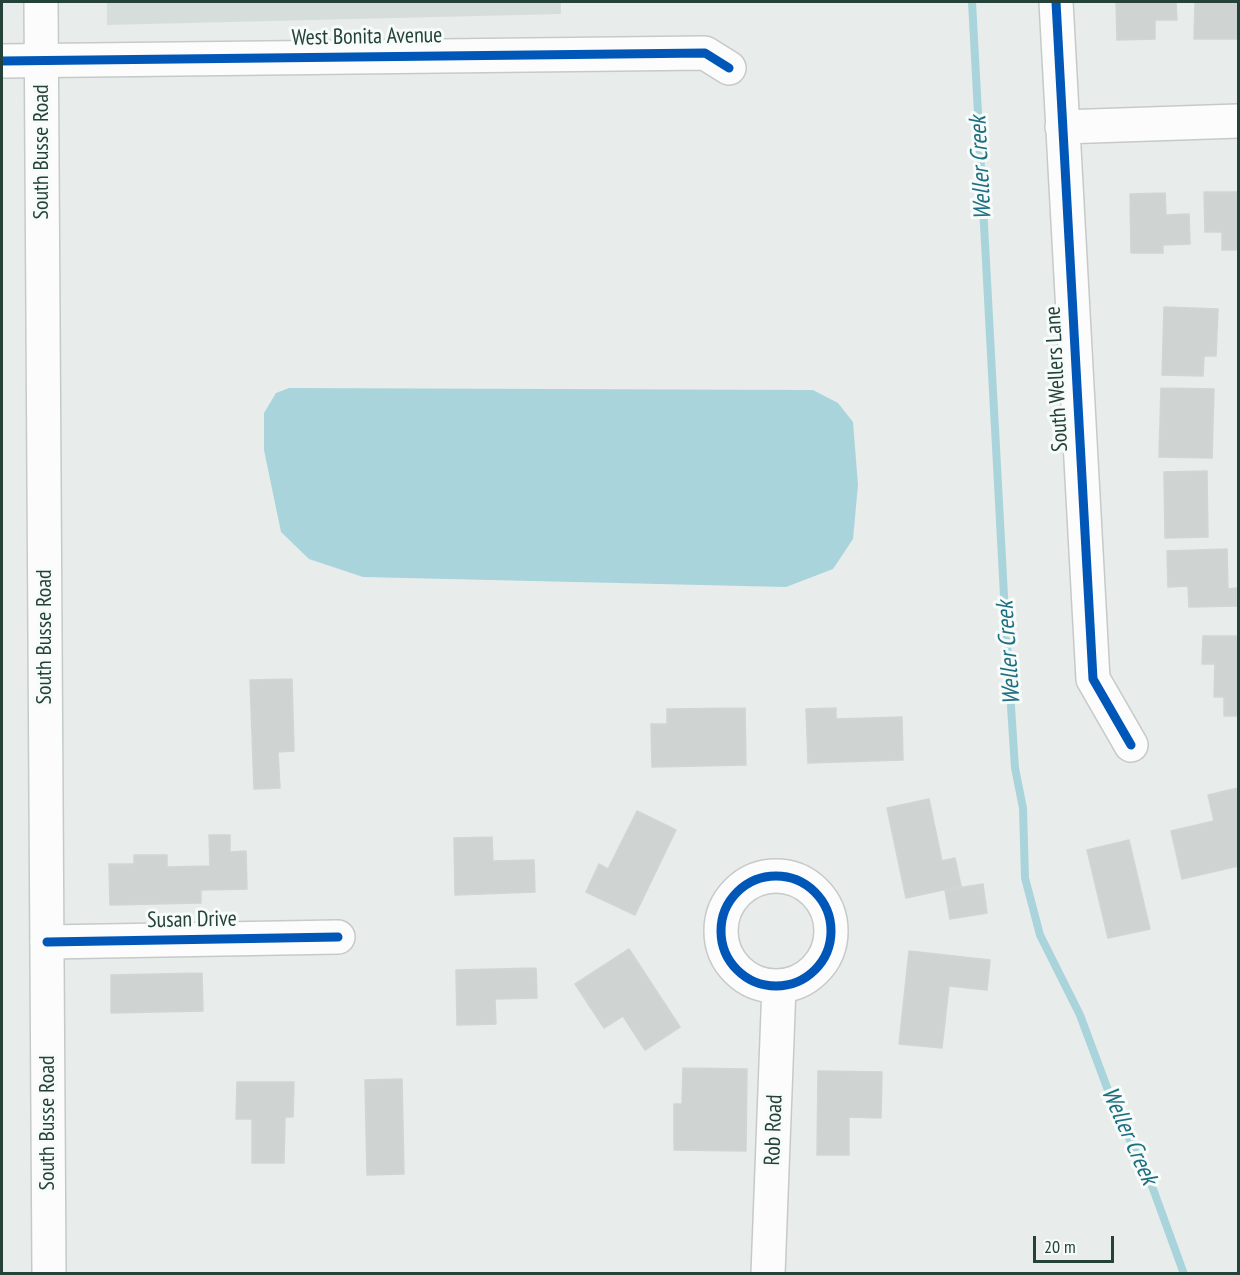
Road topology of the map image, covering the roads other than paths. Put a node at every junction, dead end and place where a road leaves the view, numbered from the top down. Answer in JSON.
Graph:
{"nodes":[{"id":1,"x":41,"y":2,"type":"edge"},
{"id":2,"x":1056,"y":2,"type":"edge"},
{"id":3,"x":41,"y":60,"type":"junction"},
{"id":4,"x":2,"y":61,"type":"edge"},
{"id":5,"x":729,"y":68,"type":"dead end"},
{"id":6,"x":1239,"y":121,"type":"edge"},
{"id":7,"x":1062,"y":128,"type":"junction"},
{"id":8,"x":1131,"y":745,"type":"dead end"},
{"id":9,"x":338,"y":937,"type":"dead end"},
{"id":10,"x":47,"y":942,"type":"junction"},
{"id":11,"x":779,"y":986,"type":"dead end"},
{"id":12,"x":49,"y":1274,"type":"edge"},
{"id":13,"x":768,"y":1274,"type":"edge"}],
"edges":[{"from":1,"to":3,"type":"street","name":"South Busse Road"},
{"from":2,"to":7,"type":"street","name":"South Wellers Lane"},
{"from":3,"to":4,"type":"street","name":"West Bonita Avenue"},
{"from":3,"to":5,"type":"street","name":"West Bonita Avenue"},
{"from":3,"to":10,"type":"street","name":"South Busse Road"},
{"from":6,"to":7,"type":"street"},
{"from":7,"to":8,"type":"street","name":"South Wellers Lane"},
{"from":9,"to":10,"type":"street","name":"Susan Drive"},
{"from":10,"to":12,"type":"street","name":"South Busse Road"},
{"from":11,"to":13,"type":"street","name":"Rob Road"}]}
